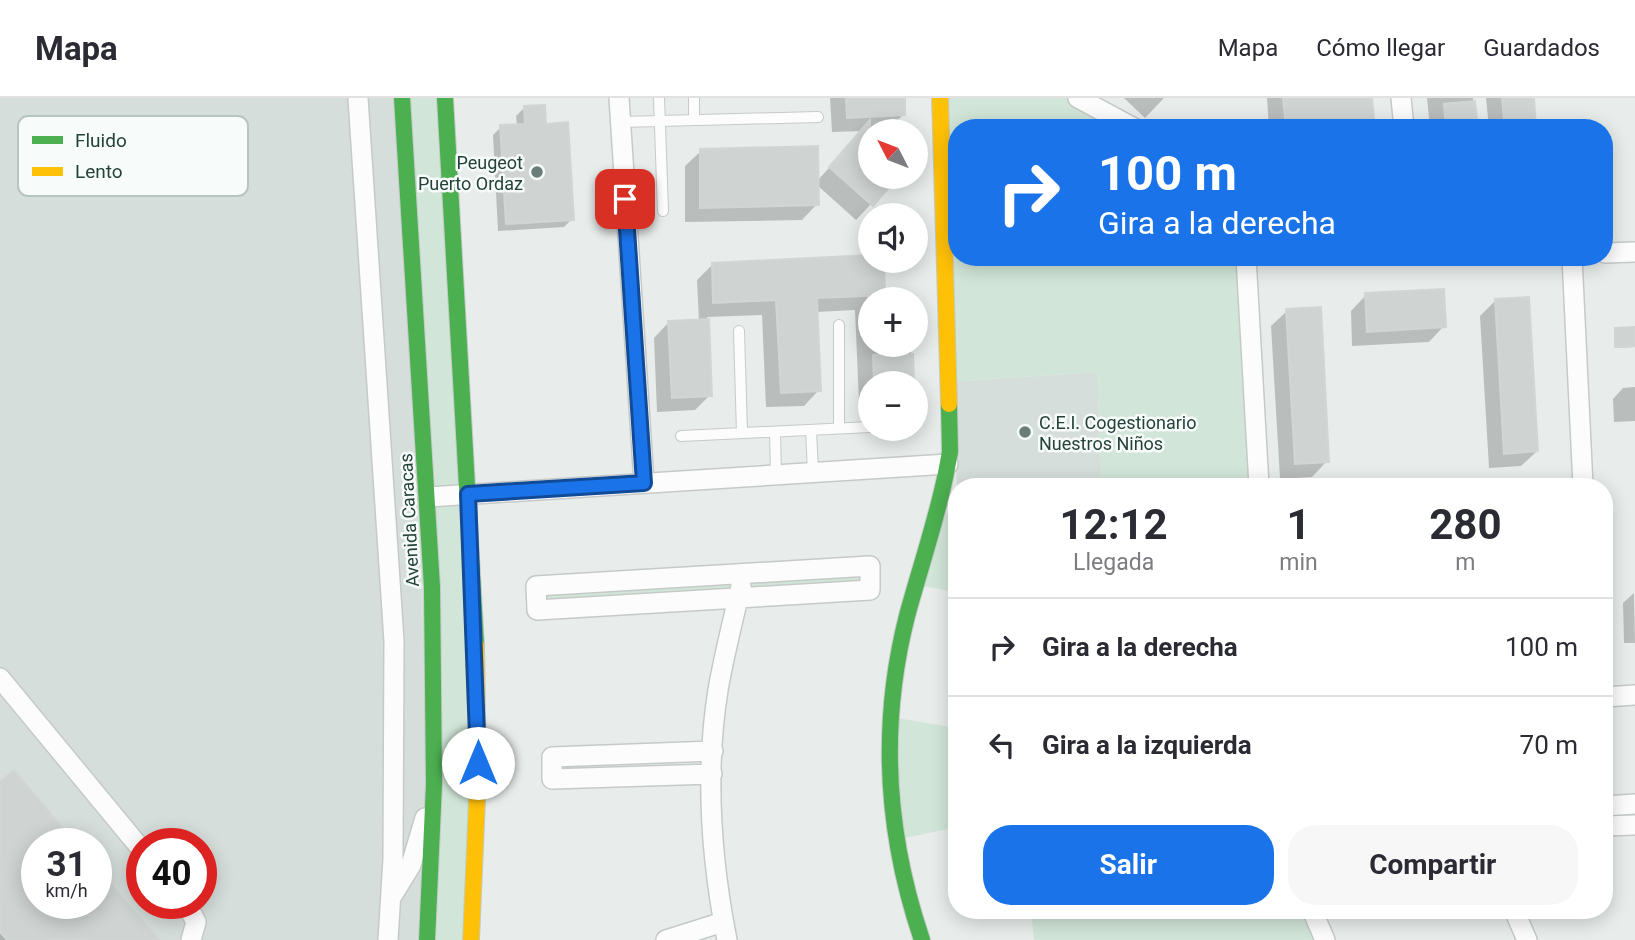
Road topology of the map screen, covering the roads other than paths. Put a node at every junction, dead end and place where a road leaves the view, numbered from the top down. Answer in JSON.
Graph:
{"nodes":[{"id":1,"x":358,"y":98,"type":"edge"},
{"id":2,"x":402,"y":98,"type":"edge"},
{"id":3,"x":445,"y":98,"type":"edge"},
{"id":4,"x":619,"y":98,"type":"edge"},
{"id":5,"x":659,"y":98,"type":"edge"},
{"id":6,"x":694,"y":98,"type":"edge"},
{"id":7,"x":940,"y":98,"type":"edge"},
{"id":8,"x":1078,"y":98,"type":"edge"},
{"id":9,"x":1401,"y":98,"type":"edge"},
{"id":10,"x":818,"y":117,"type":"dead end"},
{"id":11,"x":1116,"y":119,"type":"edge"},
{"id":12,"x":1403,"y":119,"type":"edge"},
{"id":13,"x":694,"y":120,"type":"junction"},
{"id":14,"x":660,"y":121,"type":"junction"},
{"id":15,"x":621,"y":122,"type":"junction"},
{"id":16,"x":663,"y":211,"type":"dead end"},
{"id":17,"x":1635,"y":252,"type":"edge"},
{"id":18,"x":1613,"y":253,"type":"edge"},
{"id":19,"x":1246,"y":266,"type":"edge"},
{"id":20,"x":1572,"y":266,"type":"edge"},
{"id":21,"x":839,"y":326,"type":"dead end"},
{"id":22,"x":739,"y":331,"type":"dead end"},
{"id":23,"x":858,"y":427,"type":"edge"},
{"id":24,"x":838,"y":428,"type":"junction"},
{"id":25,"x":811,"y":430,"type":"junction"},
{"id":26,"x":775,"y":432,"type":"junction"},
{"id":27,"x":742,"y":433,"type":"junction"},
{"id":28,"x":681,"y":436,"type":"dead end"},
{"id":29,"x":948,"y":464,"type":"junction"},
{"id":30,"x":813,"y":473,"type":"junction"},
{"id":31,"x":776,"y":475,"type":"junction"},
{"id":32,"x":1259,"y":478,"type":"edge"},
{"id":33,"x":1583,"y":478,"type":"edge"},
{"id":34,"x":644,"y":483,"type":"junction"},
{"id":35,"x":468,"y":494,"type":"junction"},
{"id":36,"x":428,"y":497,"type":"junction"},
{"id":37,"x":744,"y":574,"type":"junction"},
{"id":38,"x":739,"y":597,"type":"junction"},
{"id":39,"x":0,"y":678,"type":"edge"},
{"id":40,"x":1635,"y":695,"type":"edge"},
{"id":41,"x":1613,"y":696,"type":"edge"},
{"id":42,"x":713,"y":751,"type":"junction"},
{"id":43,"x":712,"y":774,"type":"junction"},
{"id":44,"x":434,"y":784,"type":"junction"},
{"id":45,"x":1635,"y":804,"type":"edge"},
{"id":46,"x":1613,"y":805,"type":"edge"},
{"id":47,"x":1635,"y":825,"type":"edge"},
{"id":48,"x":1613,"y":826,"type":"edge"},
{"id":49,"x":126,"y":830,"type":"edge"},
{"id":50,"x":391,"y":897,"type":"junction"},
{"id":51,"x":194,"y":919,"type":"edge"},
{"id":52,"x":1316,"y":919,"type":"edge"},
{"id":53,"x":1518,"y":919,"type":"edge"},
{"id":54,"x":725,"y":931,"type":"edge"},
{"id":55,"x":191,"y":940,"type":"edge"},
{"id":56,"x":388,"y":940,"type":"edge"},
{"id":57,"x":427,"y":940,"type":"edge"},
{"id":58,"x":471,"y":940,"type":"edge"},
{"id":59,"x":666,"y":940,"type":"edge"},
{"id":60,"x":922,"y":940,"type":"edge"},
{"id":61,"x":1325,"y":940,"type":"edge"},
{"id":62,"x":1527,"y":940,"type":"edge"}],
"edges":[{"from":1,"to":50,"type":"street"},
{"from":2,"to":36,"type":"street","name":"Avenida Caracas"},
{"from":3,"to":35,"type":"street"},
{"from":4,"to":15,"type":"street"},
{"from":5,"to":14,"type":"lane"},
{"from":6,"to":13,"type":"lane"},
{"from":7,"to":29,"type":"street"},
{"from":8,"to":11,"type":"street"},
{"from":9,"to":12,"type":"street"},
{"from":10,"to":13,"type":"lane"},
{"from":13,"to":14,"type":"lane"},
{"from":14,"to":15,"type":"lane"},
{"from":14,"to":16,"type":"lane"},
{"from":15,"to":34,"type":"street"},
{"from":17,"to":18,"type":"street"},
{"from":19,"to":32,"type":"street"},
{"from":20,"to":33,"type":"street"},
{"from":21,"to":24,"type":"lane"},
{"from":22,"to":27,"type":"lane"},
{"from":23,"to":24,"type":"lane"},
{"from":24,"to":25,"type":"lane"},
{"from":25,"to":26,"type":"lane"},
{"from":25,"to":30,"type":"lane"},
{"from":26,"to":27,"type":"lane"},
{"from":26,"to":31,"type":"lane"},
{"from":27,"to":28,"type":"lane"},
{"from":29,"to":30,"type":"street"},
{"from":29,"to":60,"type":"street"},
{"from":30,"to":31,"type":"street"},
{"from":31,"to":34,"type":"street"},
{"from":34,"to":35,"type":"street"},
{"from":35,"to":36,"type":"street"},
{"from":35,"to":58,"type":"street"},
{"from":36,"to":44,"type":"street","name":"Avenida Caracas"},
{"from":37,"to":38,"type":"street"},
{"from":37,"to":38,"type":"street"},
{"from":37,"to":38,"type":"street"},
{"from":38,"to":42,"type":"street"},
{"from":39,"to":49,"type":"street"},
{"from":40,"to":41,"type":"street"},
{"from":42,"to":43,"type":"street"},
{"from":42,"to":43,"type":"street"},
{"from":43,"to":54,"type":"street"},
{"from":44,"to":50,"type":"street"},
{"from":44,"to":57,"type":"street","name":"Avenida Caracas"},
{"from":45,"to":46,"type":"street"},
{"from":47,"to":48,"type":"street"},
{"from":50,"to":56,"type":"street"},
{"from":51,"to":55,"type":"street"},
{"from":52,"to":61,"type":"street"},
{"from":53,"to":62,"type":"street"},
{"from":54,"to":59,"type":"street"}]}
